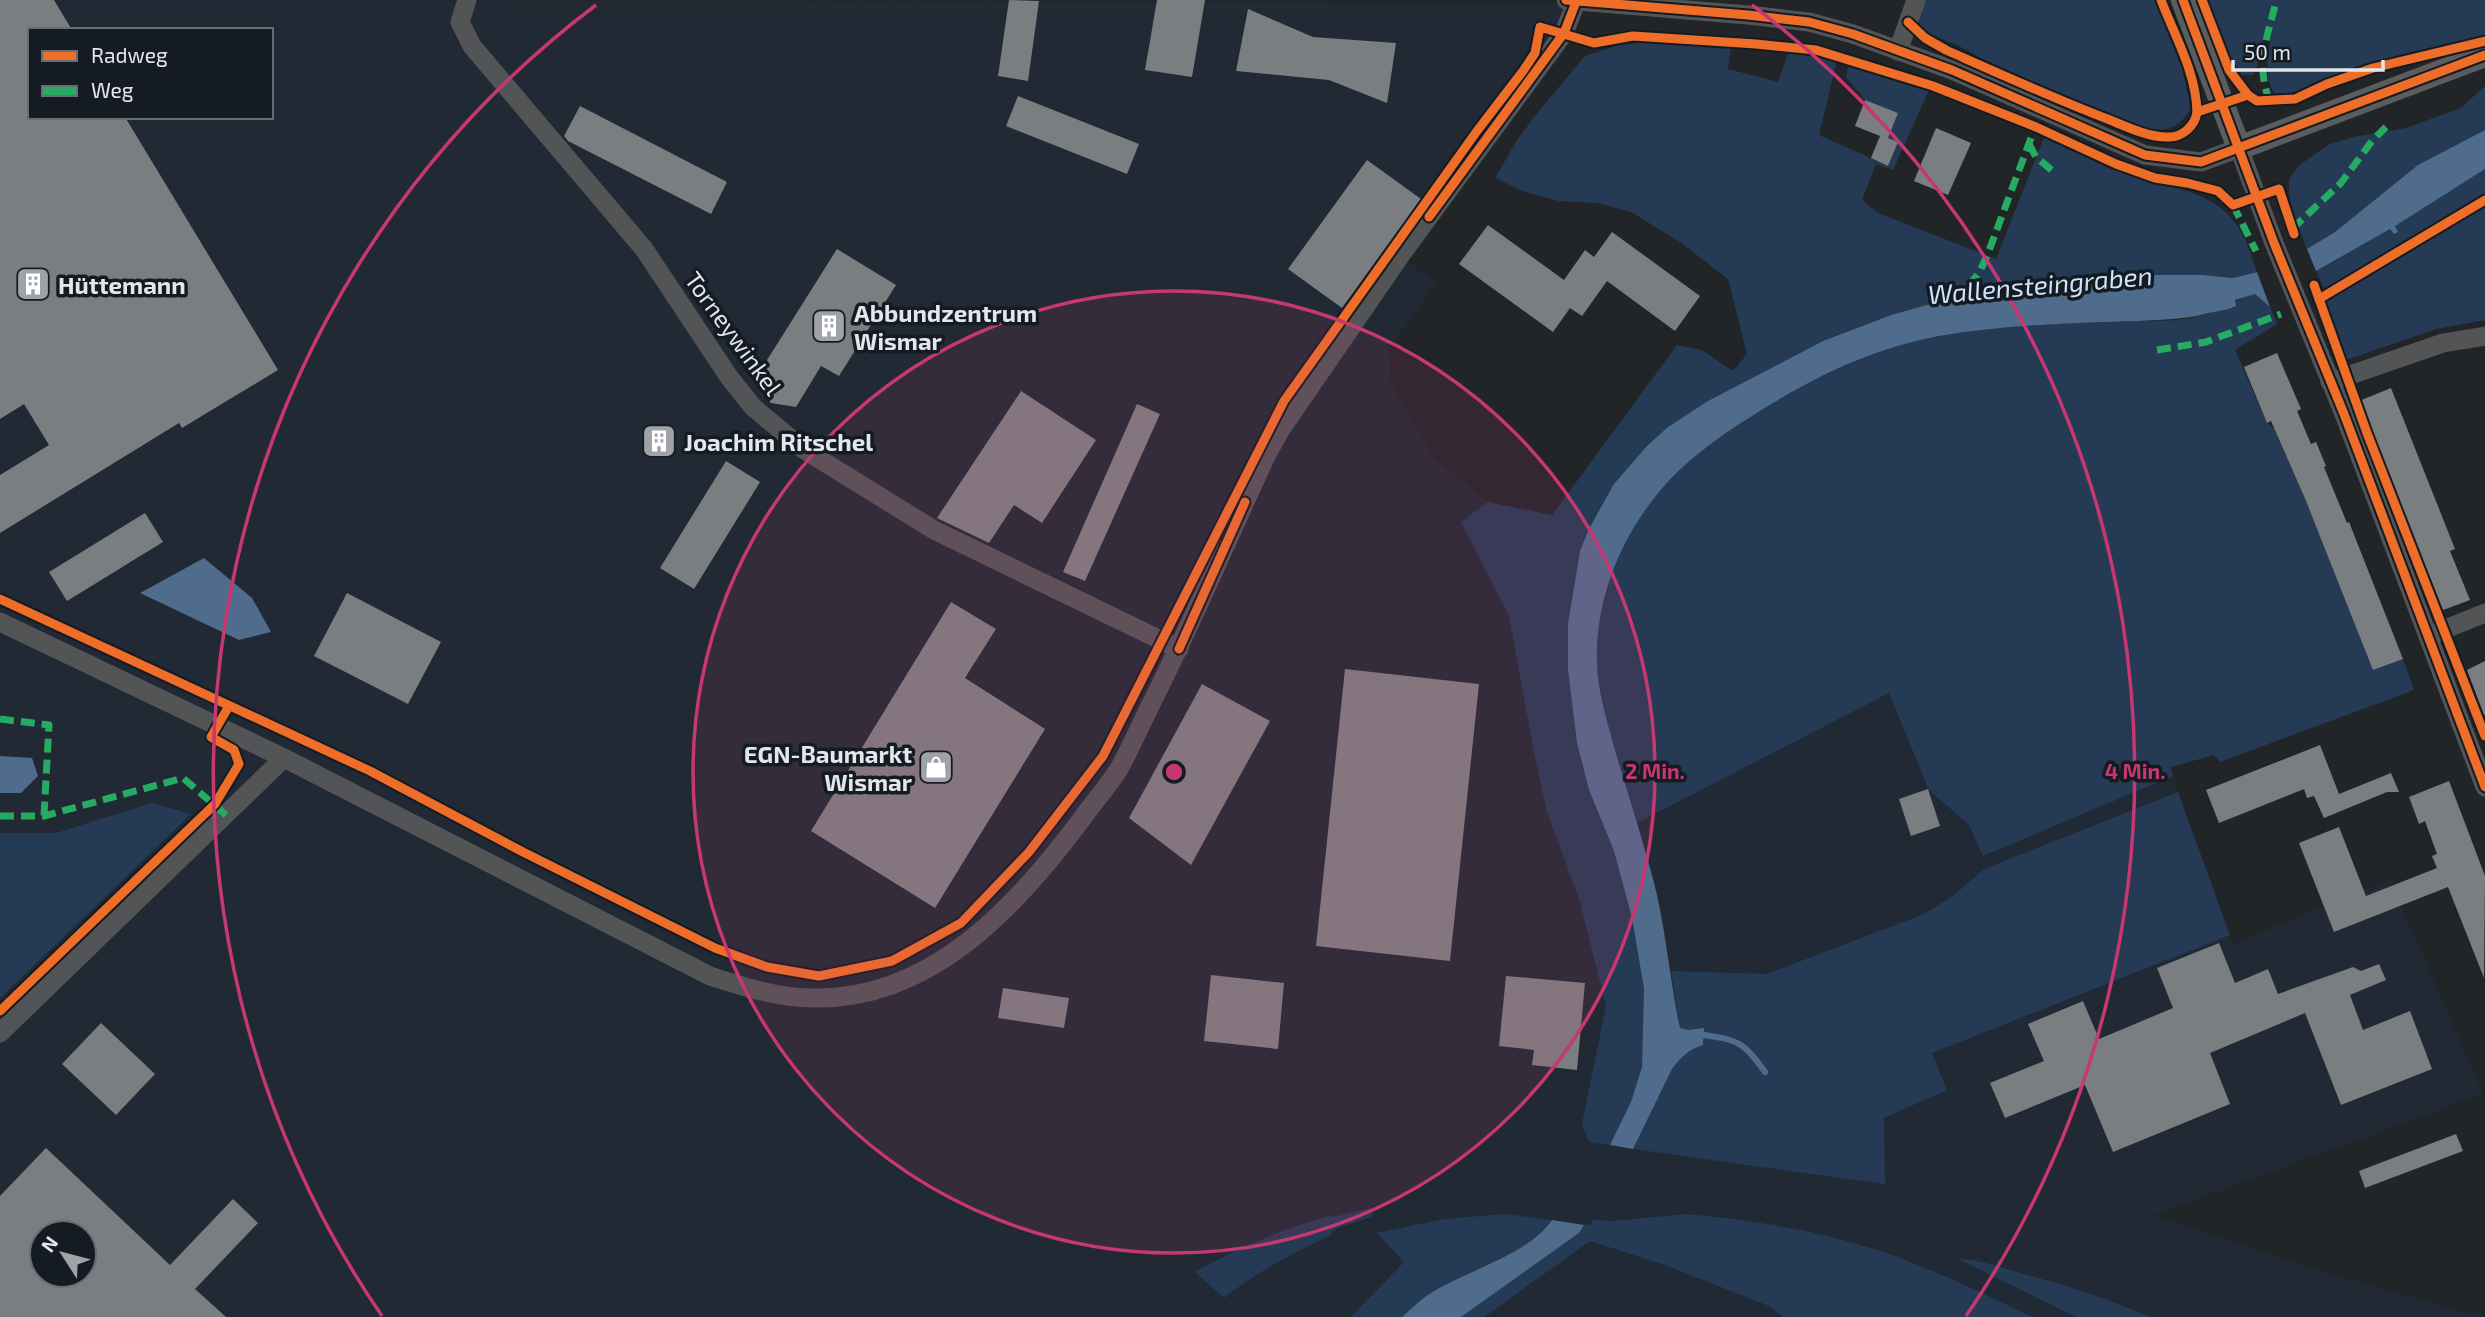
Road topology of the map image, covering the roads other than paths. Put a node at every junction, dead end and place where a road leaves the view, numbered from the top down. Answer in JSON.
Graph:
{"nodes":[{"id":1,"x":467,"y":0,"type":"edge"},
{"id":2,"x":1916,"y":0,"type":"edge"},
{"id":3,"x":2183,"y":0,"type":"edge"},
{"id":4,"x":1571,"y":1,"type":"edge"},
{"id":5,"x":1898,"y":51,"type":"junction"},
{"id":6,"x":2485,"y":55,"type":"edge"},
{"id":7,"x":2239,"y":148,"type":"junction"},
{"id":8,"x":2485,"y":336,"type":"edge"},
{"id":9,"x":2330,"y":382,"type":"junction"},
{"id":10,"x":2485,"y":613,"type":"edge"},
{"id":11,"x":0,"y":622,"type":"edge"},
{"id":12,"x":2428,"y":636,"type":"junction"},
{"id":13,"x":1179,"y":649,"type":"junction"},
{"id":14,"x":284,"y":758,"type":"junction"},
{"id":15,"x":2485,"y":787,"type":"edge"},
{"id":16,"x":0,"y":1034,"type":"edge"}],
"edges":[{"from":1,"to":13,"type":"street","name":"Torneywinkel"},
{"from":2,"to":5,"type":"street"},
{"from":3,"to":7,"type":"main road"},
{"from":4,"to":5,"type":"street"},
{"from":4,"to":13,"type":"street"},
{"from":5,"to":7,"type":"street"},
{"from":6,"to":7,"type":"main road"},
{"from":7,"to":9,"type":"street"},
{"from":8,"to":9,"type":"street"},
{"from":9,"to":12,"type":"street"},
{"from":10,"to":12,"type":"street"},
{"from":11,"to":14,"type":"street"},
{"from":12,"to":15,"type":"street"},
{"from":13,"to":14,"type":"street"},
{"from":14,"to":16,"type":"street"}]}
